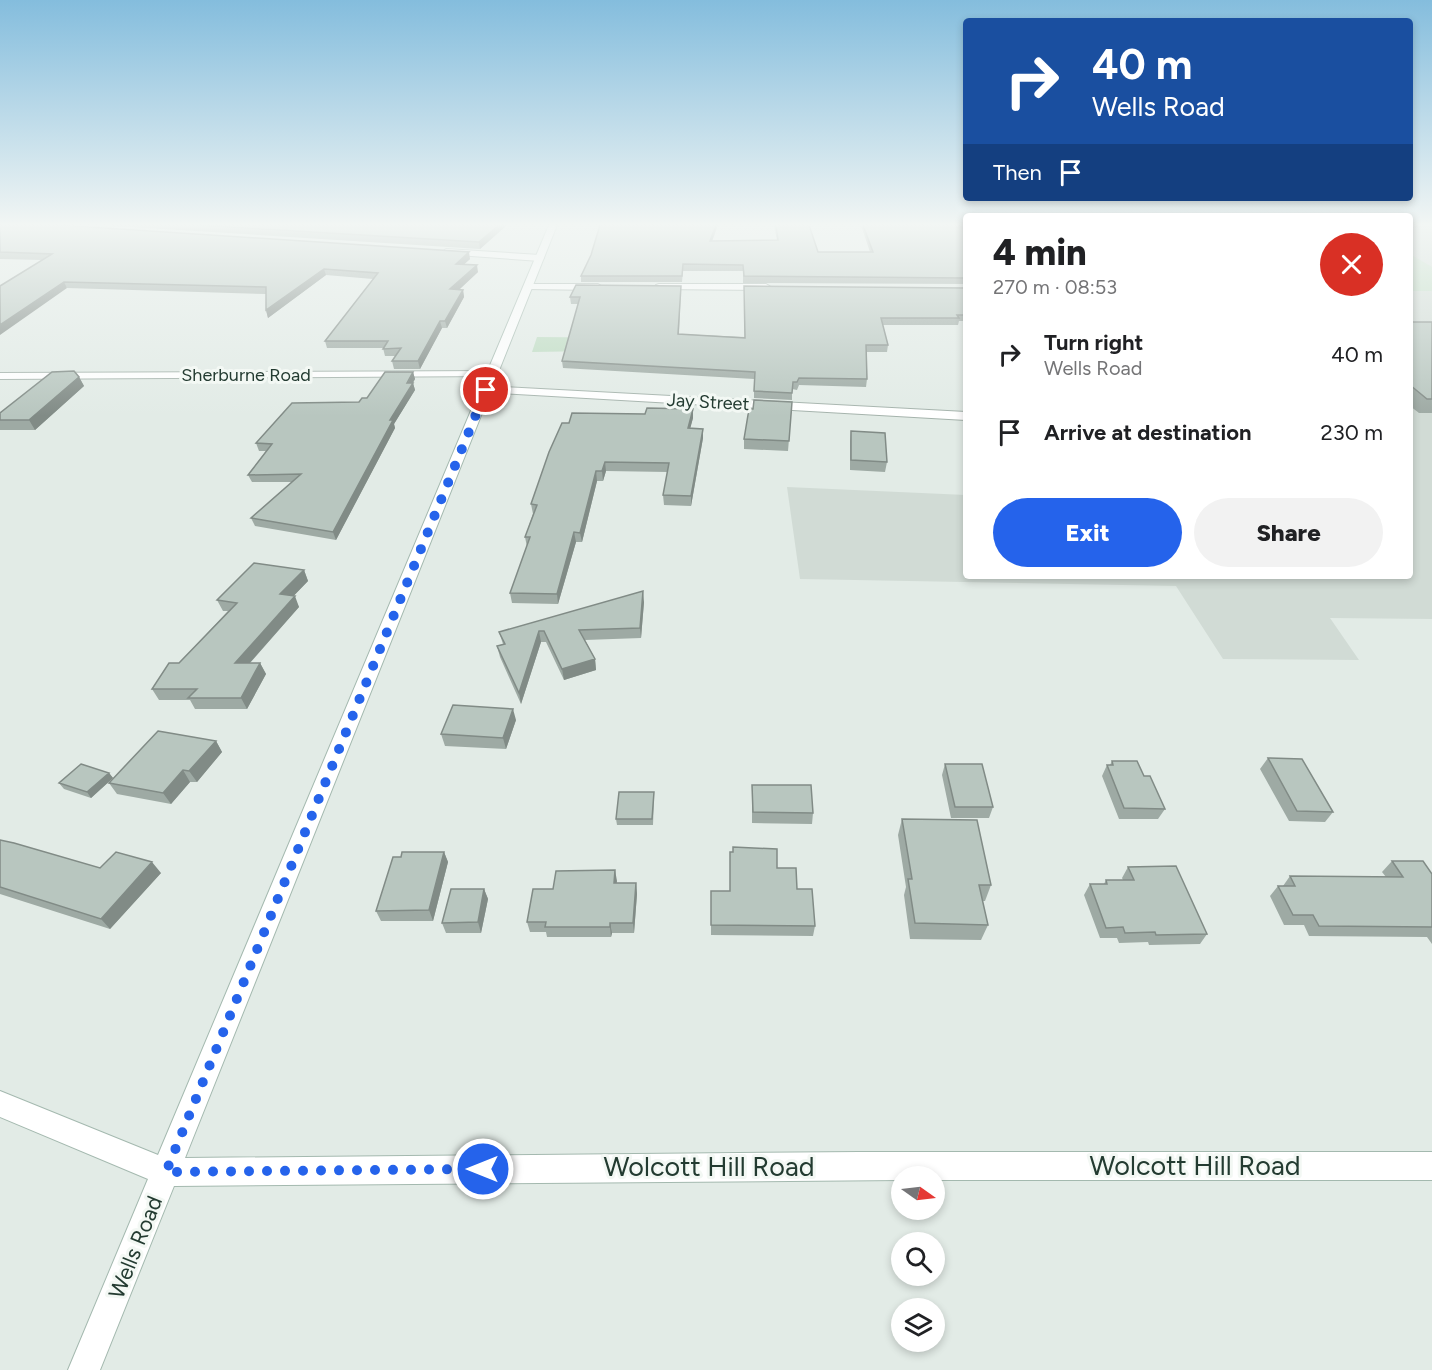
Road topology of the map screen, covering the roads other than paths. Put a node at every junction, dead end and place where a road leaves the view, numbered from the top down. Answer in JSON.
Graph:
{"nodes":[{"id":1,"x":527,"y":289,"type":"edge"},
{"id":2,"x":0,"y":376,"type":"edge"},
{"id":3,"x":489,"y":382,"type":"junction"},
{"id":4,"x":963,"y":416,"type":"edge"},
{"id":5,"x":0,"y":1104,"type":"edge"},
{"id":6,"x":1432,"y":1166,"type":"edge"},
{"id":7,"x":166,"y":1172,"type":"junction"},
{"id":8,"x":84,"y":1370,"type":"edge"}],
"edges":[{"from":1,"to":3,"type":"street","name":"Wells Road"},
{"from":2,"to":3,"type":"street","name":"Sherburne Road"},
{"from":3,"to":4,"type":"street","name":"Jay Street"},
{"from":3,"to":7,"type":"street","name":"Wells Road"},
{"from":5,"to":7,"type":"street","name":"Wolcott Hill Road"},
{"from":6,"to":7,"type":"street","name":"Wolcott Hill Road"},
{"from":7,"to":8,"type":"street","name":"Wells Road"}]}
